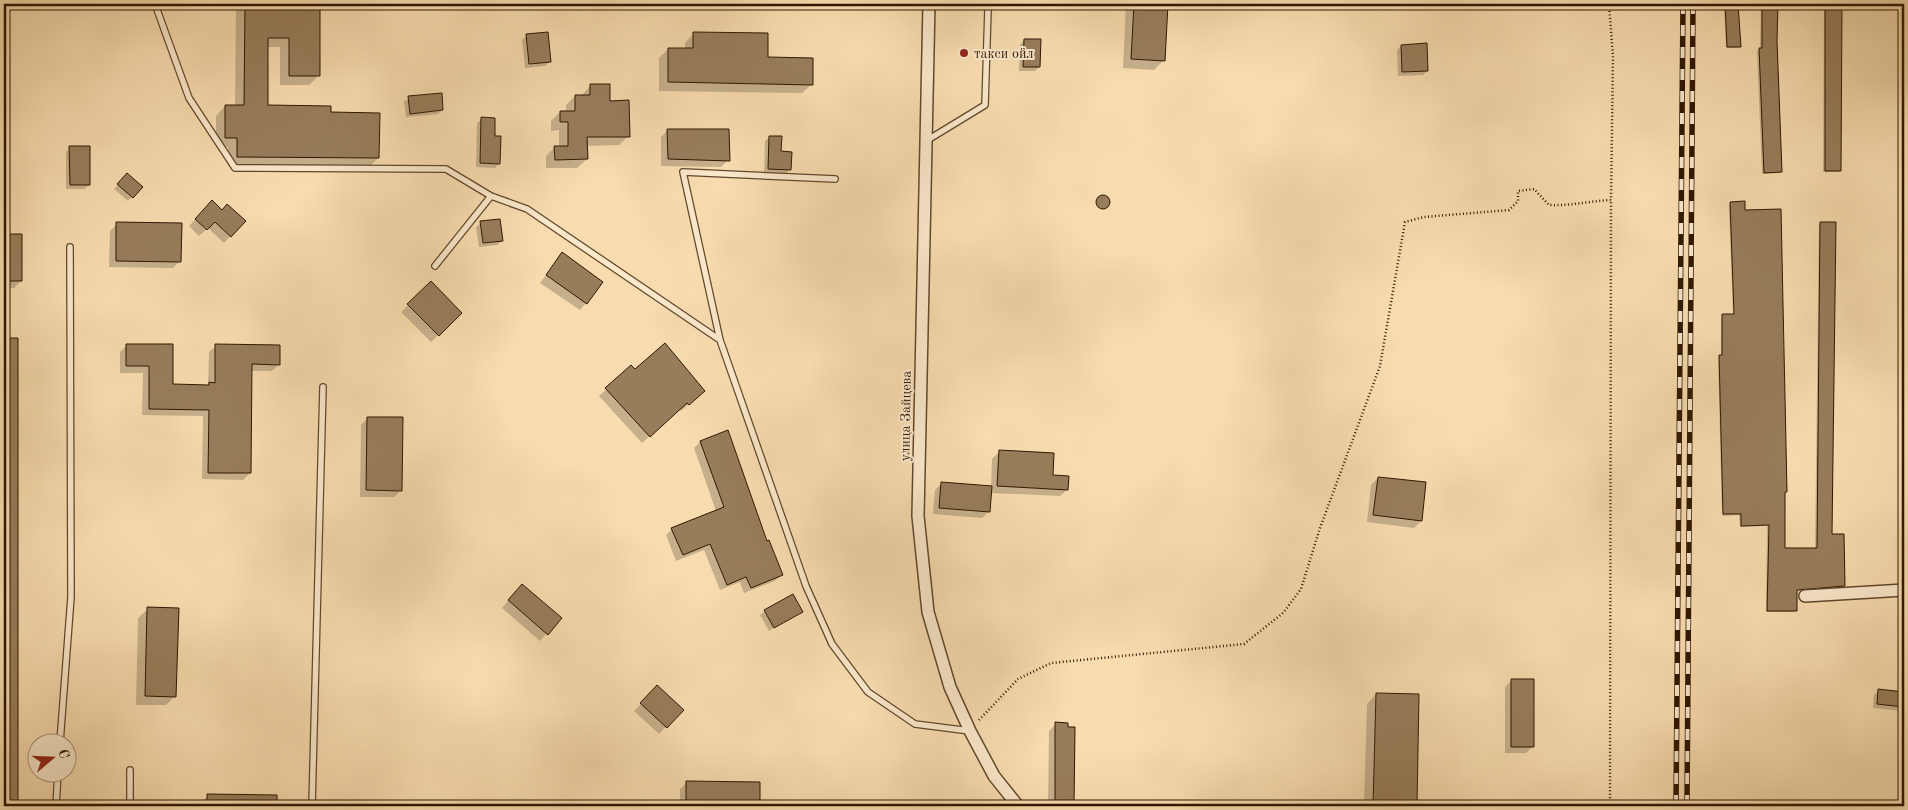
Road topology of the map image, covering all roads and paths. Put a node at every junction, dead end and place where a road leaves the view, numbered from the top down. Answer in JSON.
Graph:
{"nodes":[{"id":1,"x":155,"y":4,"type":"edge"},
{"id":2,"x":929,"y":4,"type":"edge"},
{"id":3,"x":983,"y":4,"type":"edge"},
{"id":4,"x":1609,"y":4,"type":"edge"},
{"id":5,"x":926,"y":141,"type":"junction"},
{"id":6,"x":834,"y":179,"type":"dead end"},
{"id":7,"x":491,"y":196,"type":"junction"},
{"id":8,"x":1611,"y":200,"type":"junction"},
{"id":9,"x":70,"y":247,"type":"dead end"},
{"id":10,"x":435,"y":266,"type":"dead end"},
{"id":11,"x":720,"y":340,"type":"junction"},
{"id":12,"x":323,"y":387,"type":"dead end"},
{"id":13,"x":1904,"y":590,"type":"edge"},
{"id":14,"x":1805,"y":596,"type":"dead end"},
{"id":15,"x":970,"y":731,"type":"junction"},
{"id":16,"x":61,"y":732,"type":"edge"},
{"id":17,"x":130,"y":770,"type":"dead end"},
{"id":18,"x":57,"y":782,"type":"edge"},
{"id":19,"x":56,"y":806,"type":"edge"},
{"id":20,"x":130,"y":806,"type":"edge"},
{"id":21,"x":312,"y":806,"type":"edge"},
{"id":22,"x":1018,"y":806,"type":"edge"},
{"id":23,"x":1610,"y":806,"type":"edge"}],
"edges":[{"from":1,"to":7,"type":"lane"},
{"from":2,"to":5,"type":"street","name":"улица Зайцева"},
{"from":3,"to":5,"type":"lane"},
{"from":4,"to":8,"type":"path"},
{"from":5,"to":15,"type":"street","name":"улица Зайцева"},
{"from":6,"to":11,"type":"lane"},
{"from":7,"to":10,"type":"lane"},
{"from":7,"to":11,"type":"lane"},
{"from":8,"to":15,"type":"path"},
{"from":8,"to":23,"type":"path"},
{"from":9,"to":16,"type":"lane"},
{"from":11,"to":15,"type":"lane"},
{"from":12,"to":21,"type":"lane"},
{"from":13,"to":14,"type":"street"},
{"from":15,"to":22,"type":"street","name":"улица Зайцева"},
{"from":17,"to":20,"type":"lane"},
{"from":18,"to":19,"type":"lane"}]}
